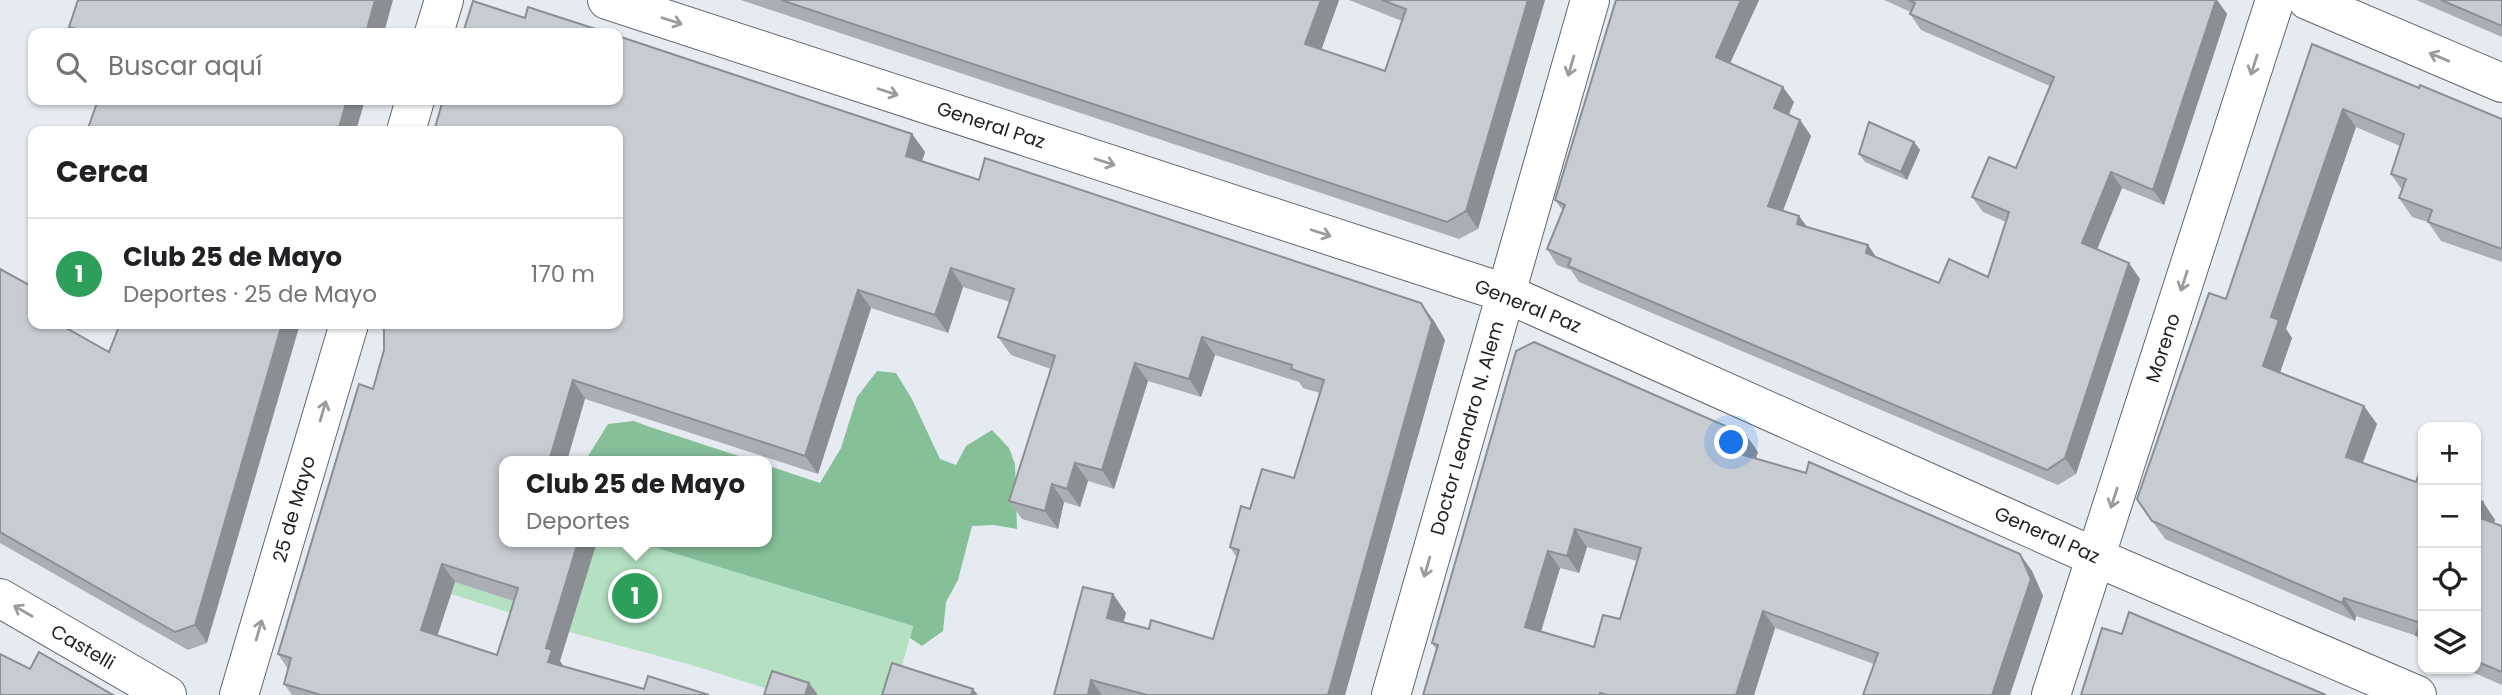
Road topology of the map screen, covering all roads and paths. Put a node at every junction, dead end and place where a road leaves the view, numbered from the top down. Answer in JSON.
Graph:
{"nodes":[{"id":1,"x":444,"y":0,"type":"edge"},
{"id":2,"x":607,"y":0,"type":"edge"},
{"id":3,"x":1590,"y":0,"type":"edge"},
{"id":4,"x":2275,"y":0,"type":"edge"},
{"id":5,"x":2307,"y":0,"type":"edge"},
{"id":6,"x":436,"y":28,"type":"edge"},
{"id":7,"x":2502,"y":83,"type":"edge"},
{"id":8,"x":413,"y":105,"type":"edge"},
{"id":9,"x":407,"y":126,"type":"edge"},
{"id":10,"x":1505,"y":293,"type":"junction"},
{"id":11,"x":348,"y":329,"type":"edge"},
{"id":12,"x":2095,"y":557,"type":"junction"},
{"id":13,"x":0,"y":598,"type":"edge"},
{"id":14,"x":167,"y":695,"type":"edge"},
{"id":15,"x":239,"y":695,"type":"edge"},
{"id":16,"x":1391,"y":695,"type":"edge"},
{"id":17,"x":2051,"y":695,"type":"edge"},
{"id":18,"x":2417,"y":695,"type":"edge"}],
"edges":[{"from":1,"to":6,"type":"street"},
{"from":2,"to":10,"type":"street","name":"General Paz","one_way":true},
{"from":3,"to":10,"type":"street","name":"Doctor Leandro N. Alem","one_way":true},
{"from":4,"to":12,"type":"street","name":"Moreno","one_way":true},
{"from":7,"to":5,"type":"street","one_way":true},
{"from":8,"to":9,"type":"street"},
{"from":10,"to":12,"type":"street","name":"General Paz"},
{"from":10,"to":16,"type":"street","name":"Doctor Leandro N. Alem","one_way":true},
{"from":15,"to":11,"type":"street","name":"25 de Mayo","one_way":true},
{"from":12,"to":17,"type":"street","name":"Moreno"},
{"from":12,"to":18,"type":"street","name":"General Paz"},
{"from":14,"to":13,"type":"street","name":"Castelli","one_way":true}]}
